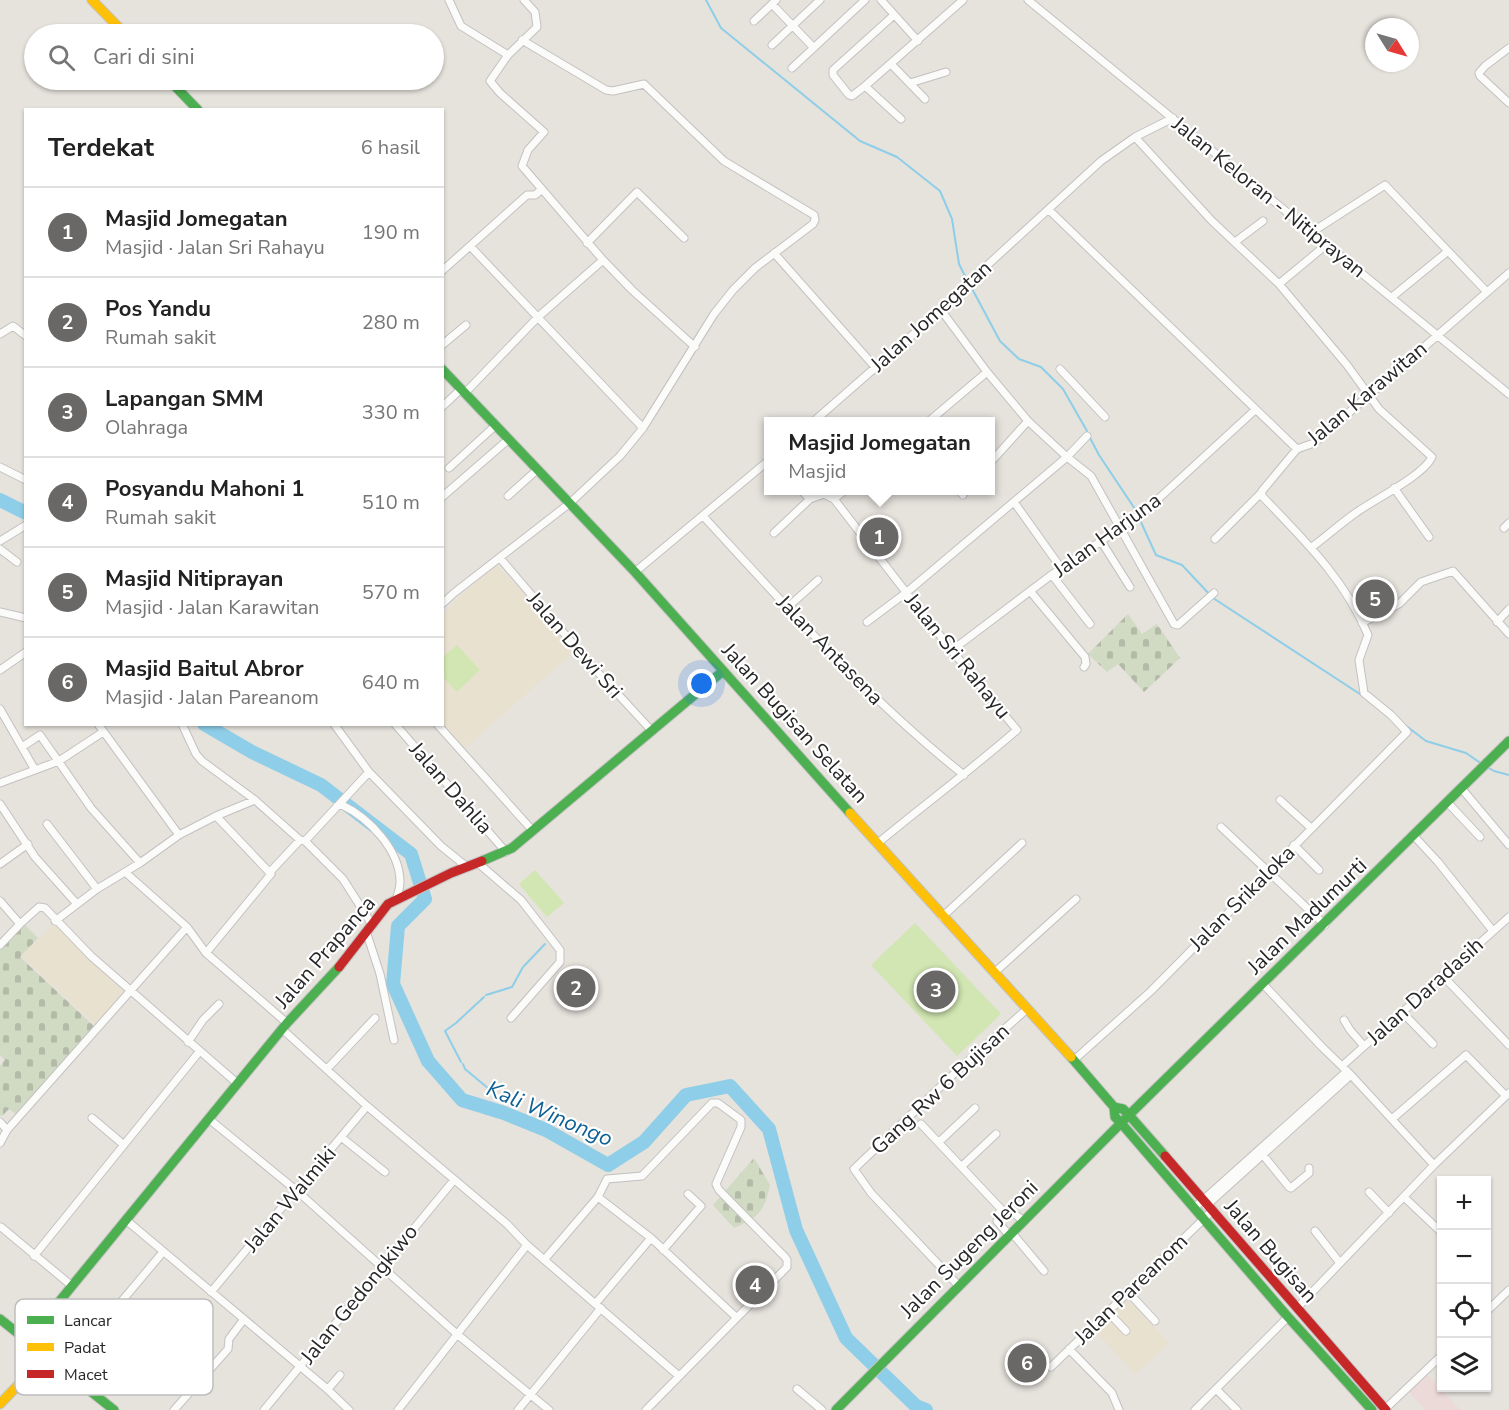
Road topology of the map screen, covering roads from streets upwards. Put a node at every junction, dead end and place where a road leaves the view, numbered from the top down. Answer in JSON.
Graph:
{"nodes":[{"id":1,"x":92,"y":0,"type":"edge"},
{"id":2,"x":449,"y":0,"type":"edge"},
{"id":3,"x":524,"y":0,"type":"edge"},
{"id":4,"x":820,"y":0,"type":"edge"},
{"id":5,"x":865,"y":0,"type":"edge"},
{"id":6,"x":881,"y":0,"type":"edge"},
{"id":7,"x":963,"y":0,"type":"edge"},
{"id":8,"x":1028,"y":0,"type":"edge"},
{"id":9,"x":774,"y":2,"type":"edge"},
{"id":10,"x":894,"y":15,"type":"junction"},
{"id":11,"x":754,"y":21,"type":"dead end"},
{"id":12,"x":115,"y":24,"type":"edge"},
{"id":13,"x":793,"y":24,"type":"junction"},
{"id":14,"x":522,"y":40,"type":"junction"},
{"id":15,"x":918,"y":41,"type":"junction"},
{"id":16,"x":772,"y":45,"type":"dead end"},
{"id":17,"x":813,"y":47,"type":"junction"},
{"id":18,"x":1509,"y":48,"type":"edge"},
{"id":19,"x":508,"y":55,"type":"junction"},
{"id":20,"x":891,"y":64,"type":"junction"},
{"id":21,"x":792,"y":68,"type":"dead end"},
{"id":22,"x":946,"y":72,"type":"dead end"},
{"id":23,"x":910,"y":83,"type":"junction"},
{"id":24,"x":865,"y":86,"type":"junction"},
{"id":25,"x":179,"y":90,"type":"edge"},
{"id":26,"x":925,"y":99,"type":"dead end"},
{"id":27,"x":1508,"y":100,"type":"edge"},
{"id":28,"x":196,"y":108,"type":"edge"},
{"id":29,"x":1173,"y":118,"type":"junction"},
{"id":30,"x":901,"y":119,"type":"dead end"},
{"id":31,"x":1135,"y":137,"type":"junction"},
{"id":32,"x":542,"y":189,"type":"junction"},
{"id":33,"x":1049,"y":210,"type":"junction"},
{"id":34,"x":1263,"y":221,"type":"dead end"},
{"id":35,"x":1312,"y":232,"type":"junction"},
{"id":36,"x":684,"y":238,"type":"dead end"},
{"id":37,"x":1235,"y":242,"type":"junction"},
{"id":38,"x":587,"y":243,"type":"junction"},
{"id":39,"x":1326,"y":245,"type":"junction"},
{"id":40,"x":471,"y":247,"type":"junction"},
{"id":41,"x":1448,"y":252,"type":"junction"},
{"id":42,"x":774,"y":253,"type":"junction"},
{"id":43,"x":603,"y":260,"type":"junction"},
{"id":44,"x":444,"y":270,"type":"edge"},
{"id":45,"x":1509,"y":273,"type":"edge"},
{"id":46,"x":1279,"y":284,"type":"junction"},
{"id":47,"x":1487,"y":292,"type":"junction"},
{"id":48,"x":1392,"y":297,"type":"junction"},
{"id":49,"x":941,"y":310,"type":"junction"},
{"id":50,"x":538,"y":317,"type":"junction"},
{"id":51,"x":466,"y":324,"type":"dead end"},
{"id":52,"x":0,"y":334,"type":"edge"},
{"id":53,"x":24,"y":334,"type":"edge"},
{"id":54,"x":1436,"y":336,"type":"junction"},
{"id":55,"x":444,"y":343,"type":"edge"},
{"id":56,"x":695,"y":347,"type":"junction"},
{"id":57,"x":875,"y":367,"type":"junction"},
{"id":58,"x":1060,"y":369,"type":"dead end"},
{"id":59,"x":444,"y":372,"type":"edge"},
{"id":60,"x":987,"y":372,"type":"junction"},
{"id":61,"x":463,"y":391,"type":"junction"},
{"id":62,"x":1509,"y":394,"type":"edge"},
{"id":63,"x":1369,"y":395,"type":"junction"},
{"id":64,"x":444,"y":405,"type":"edge"},
{"id":65,"x":1255,"y":410,"type":"junction"},
{"id":66,"x":819,"y":417,"type":"edge"},
{"id":67,"x":934,"y":417,"type":"edge"},
{"id":68,"x":1105,"y":417,"type":"dead end"},
{"id":69,"x":1028,"y":421,"type":"junction"},
{"id":70,"x":496,"y":425,"type":"junction"},
{"id":71,"x":644,"y":428,"type":"junction"},
{"id":72,"x":1087,"y":436,"type":"dead end"},
{"id":73,"x":509,"y":439,"type":"junction"},
{"id":74,"x":1297,"y":449,"type":"junction"},
{"id":75,"x":995,"y":457,"type":"edge"},
{"id":76,"x":1067,"y":457,"type":"junction"},
{"id":77,"x":764,"y":464,"type":"edge"},
{"id":78,"x":0,"y":467,"type":"edge"},
{"id":79,"x":449,"y":468,"type":"dead end"},
{"id":80,"x":538,"y":469,"type":"junction"},
{"id":81,"x":24,"y":479,"type":"edge"},
{"id":82,"x":1394,"y":488,"type":"junction"},
{"id":83,"x":1261,"y":493,"type":"junction"},
{"id":84,"x":444,"y":495,"type":"edge"},
{"id":85,"x":807,"y":495,"type":"edge"},
{"id":86,"x":820,"y":495,"type":"edge"},
{"id":87,"x":826,"y":495,"type":"edge"},
{"id":88,"x":840,"y":495,"type":"edge"},
{"id":89,"x":508,"y":496,"type":"dead end"},
{"id":90,"x":810,"y":498,"type":"junction"},
{"id":91,"x":834,"y":500,"type":"junction"},
{"id":92,"x":1014,"y":502,"type":"junction"},
{"id":93,"x":570,"y":503,"type":"junction"},
{"id":94,"x":703,"y":516,"type":"junction"},
{"id":95,"x":24,"y":526,"type":"edge"},
{"id":96,"x":1121,"y":528,"type":"junction"},
{"id":97,"x":774,"y":533,"type":"dead end"},
{"id":98,"x":1428,"y":537,"type":"dead end"},
{"id":99,"x":1215,"y":539,"type":"dead end"},
{"id":100,"x":0,"y":541,"type":"edge"},
{"id":101,"x":1101,"y":542,"type":"junction"},
{"id":102,"x":1312,"y":547,"type":"junction"},
{"id":103,"x":0,"y":549,"type":"edge"},
{"id":104,"x":500,"y":558,"type":"junction"},
{"id":105,"x":18,"y":562,"type":"dead end"},
{"id":106,"x":1061,"y":568,"type":"junction"},
{"id":107,"x":635,"y":572,"type":"junction"},
{"id":108,"x":1052,"y":575,"type":"junction"},
{"id":109,"x":818,"y":580,"type":"dead end"},
{"id":110,"x":1130,"y":587,"type":"dead end"},
{"id":111,"x":1030,"y":591,"type":"junction"},
{"id":112,"x":907,"y":592,"type":"junction"},
{"id":113,"x":1214,"y":593,"type":"dead end"},
{"id":114,"x":444,"y":602,"type":"edge"},
{"id":115,"x":788,"y":607,"type":"junction"},
{"id":116,"x":1509,"y":609,"type":"edge"},
{"id":117,"x":0,"y":612,"type":"edge"},
{"id":118,"x":24,"y":618,"type":"edge"},
{"id":119,"x":867,"y":622,"type":"dead end"},
{"id":120,"x":1362,"y":622,"type":"junction"},
{"id":121,"x":1497,"y":622,"type":"junction"},
{"id":122,"x":1090,"y":624,"type":"dead end"},
{"id":123,"x":1509,"y":634,"type":"edge"},
{"id":124,"x":951,"y":651,"type":"junction"},
{"id":125,"x":24,"y":653,"type":"edge"},
{"id":126,"x":1084,"y":667,"type":"dead end"},
{"id":127,"x":0,"y":670,"type":"edge"},
{"id":128,"x":723,"y":671,"type":"junction"},
{"id":129,"x":0,"y":709,"type":"edge"},
{"id":130,"x":99,"y":726,"type":"edge"},
{"id":131,"x":183,"y":726,"type":"edge"},
{"id":132,"x":335,"y":726,"type":"edge"},
{"id":133,"x":397,"y":726,"type":"edge"},
{"id":134,"x":439,"y":726,"type":"edge"},
{"id":135,"x":651,"y":730,"type":"junction"},
{"id":136,"x":103,"y":732,"type":"junction"},
{"id":137,"x":1509,"y":741,"type":"edge"},
{"id":138,"x":22,"y":747,"type":"junction"},
{"id":139,"x":59,"y":761,"type":"junction"},
{"id":140,"x":35,"y":770,"type":"junction"},
{"id":141,"x":369,"y":772,"type":"junction"},
{"id":142,"x":964,"y":775,"type":"junction"},
{"id":143,"x":0,"y":783,"type":"edge"},
{"id":144,"x":1462,"y":789,"type":"junction"},
{"id":145,"x":255,"y":800,"type":"junction"},
{"id":146,"x":1280,"y":800,"type":"dead end"},
{"id":147,"x":1448,"y":802,"type":"junction"},
{"id":148,"x":0,"y":804,"type":"edge"},
{"id":149,"x":338,"y":805,"type":"junction"},
{"id":150,"x":216,"y":816,"type":"junction"},
{"id":151,"x":48,"y":825,"type":"dead end"},
{"id":152,"x":1221,"y":827,"type":"dead end"},
{"id":153,"x":1311,"y":828,"type":"junction"},
{"id":154,"x":533,"y":831,"type":"junction"},
{"id":155,"x":179,"y":835,"type":"junction"},
{"id":156,"x":1414,"y":836,"type":"junction"},
{"id":157,"x":1480,"y":837,"type":"dead end"},
{"id":158,"x":303,"y":840,"type":"junction"},
{"id":159,"x":878,"y":843,"type":"junction"},
{"id":160,"x":1022,"y":843,"type":"dead end"},
{"id":161,"x":28,"y":844,"type":"junction"},
{"id":162,"x":1294,"y":845,"type":"junction"},
{"id":163,"x":1509,"y":845,"type":"edge"},
{"id":164,"x":506,"y":852,"type":"junction"},
{"id":165,"x":140,"y":863,"type":"junction"},
{"id":166,"x":478,"y":863,"type":"junction"},
{"id":167,"x":0,"y":864,"type":"edge"},
{"id":168,"x":467,"y":867,"type":"junction"},
{"id":169,"x":1319,"y":870,"type":"dead end"},
{"id":170,"x":1269,"y":871,"type":"junction"},
{"id":171,"x":125,"y":872,"type":"junction"},
{"id":172,"x":270,"y":872,"type":"junction"},
{"id":173,"x":97,"y":889,"type":"junction"},
{"id":174,"x":1076,"y":899,"type":"dead end"},
{"id":175,"x":396,"y":900,"type":"junction"},
{"id":176,"x":0,"y":901,"type":"edge"},
{"id":177,"x":77,"y":904,"type":"junction"},
{"id":178,"x":942,"y":917,"type":"junction"},
{"id":179,"x":1509,"y":917,"type":"edge"},
{"id":180,"x":56,"y":921,"type":"junction"},
{"id":181,"x":20,"y":924,"type":"junction"},
{"id":182,"x":1325,"y":924,"type":"junction"},
{"id":183,"x":187,"y":927,"type":"junction"},
{"id":184,"x":369,"y":927,"type":"junction"},
{"id":185,"x":1493,"y":931,"type":"junction"},
{"id":186,"x":0,"y":945,"type":"edge"},
{"id":187,"x":206,"y":953,"type":"junction"},
{"id":188,"x":994,"y":973,"type":"junction"},
{"id":189,"x":1442,"y":975,"type":"junction"},
{"id":190,"x":1263,"y":984,"type":"junction"},
{"id":191,"x":130,"y":990,"type":"junction"},
{"id":192,"x":219,"y":1004,"type":"dead end"},
{"id":193,"x":1027,"y":1009,"type":"junction"},
{"id":194,"x":1402,"y":1012,"type":"junction"},
{"id":195,"x":375,"y":1018,"type":"dead end"},
{"id":196,"x":512,"y":1018,"type":"dead end"},
{"id":197,"x":1344,"y":1020,"type":"dead end"},
{"id":198,"x":284,"y":1026,"type":"junction"},
{"id":199,"x":394,"y":1040,"type":"dead end"},
{"id":200,"x":188,"y":1042,"type":"junction"},
{"id":201,"x":1433,"y":1044,"type":"dead end"},
{"id":202,"x":1509,"y":1045,"type":"edge"},
{"id":203,"x":1364,"y":1046,"type":"junction"},
{"id":204,"x":199,"y":1052,"type":"junction"},
{"id":205,"x":1074,"y":1060,"type":"junction"},
{"id":206,"x":327,"y":1069,"type":"junction"},
{"id":207,"x":1347,"y":1070,"type":"junction"},
{"id":208,"x":238,"y":1084,"type":"junction"},
{"id":209,"x":1508,"y":1095,"type":"edge"},
{"id":210,"x":367,"y":1106,"type":"junction"},
{"id":211,"x":1114,"y":1107,"type":"junction"},
{"id":212,"x":975,"y":1108,"type":"dead end"},
{"id":213,"x":1130,"y":1115,"type":"junction"},
{"id":214,"x":92,"y":1118,"type":"dead end"},
{"id":215,"x":209,"y":1119,"type":"junction"},
{"id":216,"x":1392,"y":1119,"type":"junction"},
{"id":217,"x":0,"y":1122,"type":"edge"},
{"id":218,"x":1121,"y":1123,"type":"junction"},
{"id":219,"x":921,"y":1124,"type":"dead end"},
{"id":220,"x":7,"y":1130,"type":"junction"},
{"id":221,"x":996,"y":1134,"type":"dead end"},
{"id":222,"x":341,"y":1137,"type":"junction"},
{"id":223,"x":939,"y":1142,"type":"junction"},
{"id":224,"x":0,"y":1143,"type":"edge"},
{"id":225,"x":124,"y":1145,"type":"junction"},
{"id":226,"x":1263,"y":1155,"type":"junction"},
{"id":227,"x":1434,"y":1165,"type":"junction"},
{"id":228,"x":962,"y":1166,"type":"junction"},
{"id":229,"x":1309,"y":1168,"type":"dead end"},
{"id":230,"x":385,"y":1172,"type":"dead end"},
{"id":231,"x":454,"y":1180,"type":"junction"},
{"id":232,"x":297,"y":1191,"type":"junction"},
{"id":233,"x":1369,"y":1192,"type":"dead end"},
{"id":234,"x":688,"y":1194,"type":"dead end"},
{"id":235,"x":598,"y":1197,"type":"junction"},
{"id":236,"x":1404,"y":1197,"type":"junction"},
{"id":237,"x":1208,"y":1205,"type":"junction"},
{"id":238,"x":1002,"y":1210,"type":"junction"},
{"id":239,"x":1199,"y":1213,"type":"junction"},
{"id":240,"x":1389,"y":1213,"type":"junction"},
{"id":241,"x":126,"y":1220,"type":"junction"},
{"id":242,"x":1024,"y":1221,"type":"junction"},
{"id":243,"x":1,"y":1227,"type":"edge"},
{"id":244,"x":1439,"y":1230,"type":"edge"},
{"id":245,"x":1315,"y":1231,"type":"dead end"},
{"id":246,"x":1011,"y":1234,"type":"junction"},
{"id":247,"x":651,"y":1238,"type":"junction"},
{"id":248,"x":527,"y":1245,"type":"junction"},
{"id":249,"x":663,"y":1250,"type":"junction"},
{"id":250,"x":163,"y":1252,"type":"junction"},
{"id":251,"x":34,"y":1256,"type":"junction"},
{"id":252,"x":544,"y":1260,"type":"junction"},
{"id":253,"x":1340,"y":1263,"type":"junction"},
{"id":254,"x":382,"y":1266,"type":"junction"},
{"id":255,"x":1044,"y":1271,"type":"dead end"},
{"id":256,"x":957,"y":1284,"type":"junction"},
{"id":257,"x":72,"y":1286,"type":"junction"},
{"id":258,"x":1509,"y":1290,"type":"edge"},
{"id":259,"x":212,"y":1292,"type":"junction"},
{"id":260,"x":1128,"y":1292,"type":"junction"},
{"id":261,"x":61,"y":1299,"type":"edge"},
{"id":262,"x":124,"y":1299,"type":"edge"},
{"id":263,"x":599,"y":1305,"type":"junction"},
{"id":264,"x":1491,"y":1307,"type":"edge"},
{"id":265,"x":1297,"y":1308,"type":"junction"},
{"id":266,"x":1108,"y":1312,"type":"junction"},
{"id":267,"x":736,"y":1317,"type":"junction"},
{"id":268,"x":1288,"y":1317,"type":"junction"},
{"id":269,"x":0,"y":1318,"type":"edge"},
{"id":270,"x":244,"y":1319,"type":"junction"},
{"id":271,"x":1155,"y":1321,"type":"dead end"},
{"id":272,"x":15,"y":1331,"type":"edge"},
{"id":273,"x":1126,"y":1331,"type":"dead end"},
{"id":274,"x":458,"y":1335,"type":"junction"},
{"id":275,"x":1069,"y":1349,"type":"junction"},
{"id":276,"x":1437,"y":1360,"type":"edge"},
{"id":277,"x":213,"y":1366,"type":"edge"},
{"id":278,"x":300,"y":1366,"type":"junction"},
{"id":279,"x":1051,"y":1367,"type":"dead end"},
{"id":280,"x":340,"y":1375,"type":"dead end"},
{"id":281,"x":679,"y":1376,"type":"junction"},
{"id":282,"x":15,"y":1388,"type":"edge"},
{"id":283,"x":328,"y":1389,"type":"junction"},
{"id":284,"x":797,"y":1389,"type":"dead end"},
{"id":285,"x":1216,"y":1389,"type":"junction"},
{"id":286,"x":530,"y":1394,"type":"junction"},
{"id":287,"x":95,"y":1395,"type":"edge"},
{"id":288,"x":187,"y":1395,"type":"edge"},
{"id":289,"x":0,"y":1404,"type":"edge"},
{"id":290,"x":114,"y":1410,"type":"edge"},
{"id":291,"x":174,"y":1410,"type":"edge"},
{"id":292,"x":264,"y":1410,"type":"edge"},
{"id":293,"x":349,"y":1410,"type":"edge"},
{"id":294,"x":398,"y":1410,"type":"edge"},
{"id":295,"x":518,"y":1410,"type":"edge"},
{"id":296,"x":549,"y":1410,"type":"edge"},
{"id":297,"x":646,"y":1410,"type":"edge"},
{"id":298,"x":822,"y":1410,"type":"edge"},
{"id":299,"x":836,"y":1410,"type":"edge"},
{"id":300,"x":1119,"y":1410,"type":"edge"},
{"id":301,"x":1195,"y":1410,"type":"edge"},
{"id":302,"x":1237,"y":1410,"type":"edge"},
{"id":303,"x":1372,"y":1410,"type":"edge"},
{"id":304,"x":1385,"y":1410,"type":"edge"}],
"edges":[{"from":1,"to":12,"type":"street"},
{"from":2,"to":19,"type":"street"},
{"from":3,"to":14,"type":"street"},
{"from":4,"to":13,"type":"street"},
{"from":5,"to":17,"type":"street"},
{"from":6,"to":10,"type":"street"},
{"from":7,"to":15,"type":"street"},
{"from":8,"to":29,"type":"street","name":"Jalan Keloran - Nitiprayan"},
{"from":9,"to":11,"type":"street"},
{"from":9,"to":13,"type":"street"},
{"from":10,"to":15,"type":"street"},
{"from":10,"to":24,"type":"street"},
{"from":13,"to":16,"type":"street"},
{"from":13,"to":17,"type":"street"},
{"from":14,"to":19,"type":"street"},
{"from":14,"to":42,"type":"street"},
{"from":15,"to":20,"type":"street"},
{"from":17,"to":21,"type":"street"},
{"from":18,"to":27,"type":"street"},
{"from":19,"to":32,"type":"street"},
{"from":20,"to":23,"type":"street"},
{"from":20,"to":24,"type":"street"},
{"from":22,"to":23,"type":"street"},
{"from":23,"to":26,"type":"street"},
{"from":24,"to":30,"type":"street"},
{"from":25,"to":28,"type":"street"},
{"from":29,"to":31,"type":"street","name":"Jalan Jomegatan"},
{"from":29,"to":35,"type":"street","name":"Jalan Keloran - Nitiprayan"},
{"from":31,"to":33,"type":"street","name":"Jalan Jomegatan"},
{"from":31,"to":37,"type":"street"},
{"from":32,"to":38,"type":"street"},
{"from":32,"to":40,"type":"street"},
{"from":33,"to":49,"type":"street","name":"Jalan Jomegatan"},
{"from":33,"to":65,"type":"street"},
{"from":34,"to":37,"type":"street"},
{"from":35,"to":39,"type":"street","name":"Jalan Keloran - Nitiprayan"},
{"from":35,"to":41,"type":"street"},
{"from":36,"to":38,"type":"street"},
{"from":37,"to":46,"type":"street"},
{"from":38,"to":43,"type":"street"},
{"from":39,"to":46,"type":"street"},
{"from":39,"to":48,"type":"street","name":"Jalan Keloran - Nitiprayan"},
{"from":40,"to":44,"type":"street"},
{"from":40,"to":50,"type":"street"},
{"from":41,"to":47,"type":"street"},
{"from":41,"to":48,"type":"street"},
{"from":42,"to":56,"type":"street"},
{"from":42,"to":57,"type":"street"},
{"from":43,"to":50,"type":"street"},
{"from":43,"to":56,"type":"street"},
{"from":45,"to":47,"type":"street","name":"Jalan Karawitan"},
{"from":46,"to":63,"type":"street"},
{"from":47,"to":54,"type":"street","name":"Jalan Karawitan"},
{"from":48,"to":54,"type":"street","name":"Jalan Keloran - Nitiprayan"},
{"from":49,"to":57,"type":"street","name":"Jalan Jomegatan"},
{"from":49,"to":60,"type":"street"},
{"from":50,"to":61,"type":"street"},
{"from":50,"to":71,"type":"street"},
{"from":51,"to":55,"type":"street"},
{"from":52,"to":53,"type":"street"},
{"from":54,"to":62,"type":"street","name":"Jalan Keloran - Nitiprayan"},
{"from":54,"to":63,"type":"street","name":"Jalan Karawitan"},
{"from":56,"to":71,"type":"street"},
{"from":57,"to":66,"type":"street","name":"Jalan Jomegatan"},
{"from":58,"to":68,"type":"street"},
{"from":59,"to":61,"type":"street","name":"Jalan Bugisan Selatan"},
{"from":60,"to":67,"type":"street"},
{"from":60,"to":69,"type":"street"},
{"from":61,"to":64,"type":"street"},
{"from":61,"to":70,"type":"street","name":"Jalan Bugisan Selatan"},
{"from":63,"to":74,"type":"street","name":"Jalan Karawitan"},
{"from":63,"to":82,"type":"street"},
{"from":65,"to":74,"type":"street","name":"Jalan Karawitan"},
{"from":65,"to":96,"type":"street","name":"Jalan Harjuna"},
{"from":69,"to":75,"type":"street"},
{"from":69,"to":76,"type":"street"},
{"from":70,"to":73,"type":"street","name":"Jalan Bugisan Selatan"},
{"from":70,"to":79,"type":"street"},
{"from":71,"to":93,"type":"street"},
{"from":72,"to":76,"type":"street"},
{"from":73,"to":80,"type":"street","name":"Jalan Bugisan Selatan"},
{"from":73,"to":84,"type":"street"},
{"from":74,"to":83,"type":"street","name":"Jalan Karawitan"},
{"from":76,"to":92,"type":"street"},
{"from":76,"to":96,"type":"street"},
{"from":77,"to":94,"type":"street"},
{"from":78,"to":81,"type":"street"},
{"from":80,"to":89,"type":"street"},
{"from":80,"to":93,"type":"street","name":"Jalan Bugisan Selatan"},
{"from":82,"to":98,"type":"street"},
{"from":82,"to":102,"type":"street"},
{"from":83,"to":99,"type":"street","name":"Jalan Karawitan"},
{"from":83,"to":102,"type":"street"},
{"from":85,"to":90,"type":"street"},
{"from":86,"to":90,"type":"street"},
{"from":87,"to":91,"type":"street"},
{"from":88,"to":91,"type":"street"},
{"from":90,"to":97,"type":"street"},
{"from":91,"to":112,"type":"street","name":"Jalan Sri Rahayu"},
{"from":92,"to":106,"type":"street"},
{"from":92,"to":112,"type":"street"},
{"from":93,"to":104,"type":"street"},
{"from":93,"to":107,"type":"street","name":"Jalan Bugisan Selatan"},
{"from":94,"to":107,"type":"street"},
{"from":94,"to":115,"type":"street","name":"Jalan Antasena"},
{"from":95,"to":100,"type":"street"},
{"from":96,"to":101,"type":"street","name":"Jalan Harjuna"},
{"from":96,"to":113,"type":"street"},
{"from":101,"to":106,"type":"street","name":"Jalan Harjuna"},
{"from":101,"to":110,"type":"street"},
{"from":102,"to":120,"type":"street"},
{"from":103,"to":105,"type":"street"},
{"from":104,"to":114,"type":"street"},
{"from":104,"to":135,"type":"street","name":"Jalan Dewi Sri"},
{"from":106,"to":108,"type":"street","name":"Jalan Harjuna"},
{"from":107,"to":128,"type":"street","name":"Jalan Bugisan Selatan"},
{"from":108,"to":111,"type":"street","name":"Jalan Harjuna"},
{"from":108,"to":122,"type":"street"},
{"from":109,"to":115,"type":"street"},
{"from":111,"to":124,"type":"street","name":"Jalan Harjuna"},
{"from":111,"to":126,"type":"street"},
{"from":112,"to":119,"type":"street"},
{"from":112,"to":124,"type":"street","name":"Jalan Sri Rahayu"},
{"from":115,"to":142,"type":"street","name":"Jalan Antasena"},
{"from":116,"to":121,"type":"street"},
{"from":117,"to":118,"type":"street"},
{"from":120,"to":121,"type":"street"},
{"from":120,"to":153,"type":"street","name":"Jalan Srikaloka"},
{"from":121,"to":123,"type":"street"},
{"from":124,"to":142,"type":"street","name":"Jalan Sri Rahayu"},
{"from":125,"to":127,"type":"street"},
{"from":128,"to":135,"type":"street","name":"Jalan Prapanca"},
{"from":128,"to":159,"type":"street","name":"Jalan Bugisan Selatan"},
{"from":129,"to":138,"type":"street"},
{"from":130,"to":136,"type":"street"},
{"from":131,"to":145,"type":"street"},
{"from":132,"to":141,"type":"street"},
{"from":133,"to":164,"type":"street","name":"Jalan Dahlia"},
{"from":134,"to":154,"type":"street"},
{"from":135,"to":154,"type":"street","name":"Jalan Prapanca"},
{"from":136,"to":139,"type":"street"},
{"from":136,"to":155,"type":"street"},
{"from":137,"to":144,"type":"street","name":"Jalan Madumurti"},
{"from":138,"to":139,"type":"street"},
{"from":138,"to":140,"type":"street"},
{"from":139,"to":140,"type":"street"},
{"from":139,"to":165,"type":"street"},
{"from":140,"to":143,"type":"street"},
{"from":141,"to":149,"type":"street"},
{"from":141,"to":168,"type":"street"},
{"from":142,"to":159,"type":"street","name":"Jalan Sri Rahayu"},
{"from":144,"to":147,"type":"street","name":"Jalan Madumurti"},
{"from":144,"to":163,"type":"street"},
{"from":145,"to":150,"type":"street"},
{"from":145,"to":158,"type":"street"},
{"from":146,"to":153,"type":"street"},
{"from":147,"to":156,"type":"street","name":"Jalan Madumurti"},
{"from":147,"to":157,"type":"street"},
{"from":148,"to":161,"type":"street"},
{"from":149,"to":158,"type":"street"},
{"from":149,"to":175,"type":"street"},
{"from":150,"to":155,"type":"street"},
{"from":150,"to":172,"type":"street"},
{"from":151,"to":173,"type":"street"},
{"from":152,"to":170,"type":"street"},
{"from":153,"to":162,"type":"street","name":"Jalan Srikaloka"},
{"from":154,"to":164,"type":"street","name":"Jalan Prapanca"},
{"from":155,"to":165,"type":"street"},
{"from":156,"to":182,"type":"street","name":"Jalan Madumurti"},
{"from":156,"to":185,"type":"street"},
{"from":158,"to":172,"type":"street"},
{"from":158,"to":184,"type":"street"},
{"from":159,"to":178,"type":"street","name":"Jalan Bugisan Selatan"},
{"from":160,"to":178,"type":"street"},
{"from":161,"to":167,"type":"street"},
{"from":161,"to":177,"type":"street"},
{"from":162,"to":169,"type":"street"},
{"from":162,"to":170,"type":"street","name":"Jalan Srikaloka"},
{"from":164,"to":166,"type":"street","name":"Jalan Prapanca"},
{"from":165,"to":171,"type":"street"},
{"from":166,"to":168,"type":"street","name":"Jalan Prapanca"},
{"from":166,"to":196,"type":"street"},
{"from":168,"to":175,"type":"street","name":"Jalan Prapanca"},
{"from":170,"to":182,"type":"street"},
{"from":170,"to":205,"type":"street","name":"Jalan Srikaloka"},
{"from":171,"to":173,"type":"street"},
{"from":171,"to":183,"type":"street"},
{"from":172,"to":187,"type":"street"},
{"from":173,"to":177,"type":"street"},
{"from":174,"to":188,"type":"street"},
{"from":175,"to":184,"type":"street","name":"Jalan Prapanca"},
{"from":176,"to":181,"type":"street"},
{"from":177,"to":180,"type":"street"},
{"from":178,"to":188,"type":"street","name":"Jalan Bugisan Selatan"},
{"from":179,"to":185,"type":"street","name":"Jalan Daradasih"},
{"from":180,"to":181,"type":"street"},
{"from":180,"to":191,"type":"street"},
{"from":181,"to":186,"type":"street"},
{"from":182,"to":190,"type":"street","name":"Jalan Madumurti"},
{"from":183,"to":187,"type":"street"},
{"from":183,"to":191,"type":"street"},
{"from":184,"to":198,"type":"street","name":"Jalan Prapanca"},
{"from":184,"to":199,"type":"street"},
{"from":185,"to":189,"type":"street","name":"Jalan Daradasih"},
{"from":187,"to":198,"type":"street"},
{"from":188,"to":193,"type":"street","name":"Jalan Bugisan Selatan"},
{"from":189,"to":194,"type":"street","name":"Jalan Daradasih"},
{"from":189,"to":202,"type":"street"},
{"from":190,"to":207,"type":"street"},
{"from":190,"to":213,"type":"street","name":"Jalan Madumurti"},
{"from":191,"to":200,"type":"street"},
{"from":191,"to":220,"type":"street"},
{"from":192,"to":200,"type":"street"},
{"from":193,"to":205,"type":"street","name":"Jalan Bugisan Selatan"},
{"from":193,"to":256,"type":"street","name":"Gang Rw 6 Bujisan"},
{"from":194,"to":201,"type":"street"},
{"from":194,"to":203,"type":"street","name":"Jalan Daradasih"},
{"from":195,"to":206,"type":"street"},
{"from":197,"to":203,"type":"street"},
{"from":198,"to":206,"type":"street"},
{"from":198,"to":208,"type":"street","name":"Jalan Prapanca"},
{"from":200,"to":204,"type":"street"},
{"from":203,"to":207,"type":"street","name":"Jalan Daradasih"},
{"from":204,"to":208,"type":"street"},
{"from":204,"to":225,"type":"street"},
{"from":205,"to":211,"type":"street","name":"Jalan Bugisan Selatan"},
{"from":206,"to":210,"type":"street"},
{"from":207,"to":216,"type":"street"},
{"from":207,"to":226,"type":"street","name":"Jalan Daradasih"},
{"from":207,"to":237,"type":"street","name":"Jalan Daradasih"},
{"from":208,"to":215,"type":"street","name":"Jalan Prapanca"},
{"from":209,"to":216,"type":"street"},
{"from":209,"to":227,"type":"street"},
{"from":210,"to":222,"type":"street","name":"Jalan Walmiki"},
{"from":210,"to":231,"type":"street"},
{"from":211,"to":213,"type":"street","name":"Jalan Bugisan Selatan"},
{"from":211,"to":218,"type":"street","name":"Jalan Bugisan Selatan"},
{"from":212,"to":223,"type":"street"},
{"from":213,"to":218,"type":"street","name":"Jalan Sugeng Jeroni"},
{"from":213,"to":237,"type":"street","name":"Jalan Bugisan"},
{"from":214,"to":225,"type":"street"},
{"from":215,"to":232,"type":"street"},
{"from":215,"to":241,"type":"street","name":"Jalan Prapanca"},
{"from":216,"to":227,"type":"street"},
{"from":217,"to":220,"type":"street"},
{"from":218,"to":239,"type":"street","name":"Jalan Bugisan"},
{"from":218,"to":242,"type":"street","name":"Jalan Sugeng Jeroni"},
{"from":219,"to":223,"type":"street"},
{"from":220,"to":224,"type":"street"},
{"from":221,"to":228,"type":"street"},
{"from":222,"to":230,"type":"street"},
{"from":222,"to":232,"type":"street","name":"Jalan Walmiki"},
{"from":223,"to":228,"type":"street"},
{"from":225,"to":251,"type":"street"},
{"from":226,"to":229,"type":"street"},
{"from":226,"to":237,"type":"street","name":"Jalan Daradasih"},
{"from":227,"to":236,"type":"street"},
{"from":228,"to":238,"type":"street"},
{"from":231,"to":248,"type":"street"},
{"from":231,"to":254,"type":"street","name":"Jalan Gedongkiwo"},
{"from":232,"to":254,"type":"street"},
{"from":232,"to":259,"type":"street","name":"Jalan Walmiki"},
{"from":233,"to":240,"type":"street"},
{"from":234,"to":249,"type":"street"},
{"from":235,"to":247,"type":"street"},
{"from":235,"to":252,"type":"street"},
{"from":235,"to":267,"type":"street"},
{"from":236,"to":240,"type":"street"},
{"from":236,"to":244,"type":"street"},
{"from":237,"to":239,"type":"street","name":"Jalan Daradasih"},
{"from":237,"to":265,"type":"street","name":"Jalan Bugisan"},
{"from":238,"to":242,"type":"street"},
{"from":238,"to":246,"type":"street"},
{"from":239,"to":260,"type":"street","name":"Jalan Pareanom"},
{"from":239,"to":268,"type":"street","name":"Jalan Bugisan"},
{"from":240,"to":253,"type":"street"},
{"from":241,"to":250,"type":"street"},
{"from":241,"to":257,"type":"street","name":"Jalan Prapanca"},
{"from":242,"to":246,"type":"street","name":"Jalan Sugeng Jeroni"},
{"from":243,"to":251,"type":"street"},
{"from":245,"to":253,"type":"street"},
{"from":246,"to":255,"type":"street"},
{"from":246,"to":256,"type":"street","name":"Jalan Sugeng Jeroni"},
{"from":247,"to":249,"type":"street"},
{"from":247,"to":263,"type":"street"},
{"from":248,"to":252,"type":"street"},
{"from":248,"to":274,"type":"street"},
{"from":249,"to":267,"type":"street"},
{"from":250,"to":259,"type":"street"},
{"from":250,"to":262,"type":"street"},
{"from":251,"to":257,"type":"street"},
{"from":252,"to":263,"type":"street"},
{"from":253,"to":265,"type":"street"},
{"from":254,"to":274,"type":"street"},
{"from":254,"to":278,"type":"street","name":"Jalan Gedongkiwo"},
{"from":256,"to":299,"type":"street","name":"Jalan Sugeng Jeroni"},
{"from":257,"to":261,"type":"street","name":"Jalan Prapanca"},
{"from":258,"to":264,"type":"street"},
{"from":259,"to":270,"type":"street"},
{"from":260,"to":266,"type":"street","name":"Jalan Pareanom"},
{"from":260,"to":271,"type":"street"},
{"from":263,"to":281,"type":"street"},
{"from":263,"to":286,"type":"street"},
{"from":265,"to":268,"type":"street"},
{"from":265,"to":304,"type":"street","name":"Jalan Bugisan"},
{"from":266,"to":273,"type":"street"},
{"from":266,"to":275,"type":"street","name":"Jalan Pareanom"},
{"from":267,"to":281,"type":"street"},
{"from":268,"to":285,"type":"street"},
{"from":268,"to":303,"type":"street","name":"Jalan Bugisan"},
{"from":269,"to":272,"type":"street"},
{"from":270,"to":277,"type":"street"},
{"from":270,"to":278,"type":"street"},
{"from":274,"to":286,"type":"street"},
{"from":274,"to":294,"type":"street"},
{"from":275,"to":279,"type":"street","name":"Jalan Pareanom"},
{"from":275,"to":300,"type":"street"},
{"from":276,"to":304,"type":"street"},
{"from":278,"to":283,"type":"street"},
{"from":278,"to":292,"type":"street","name":"Jalan Gedongkiwo"},
{"from":280,"to":283,"type":"street"},
{"from":281,"to":297,"type":"street"},
{"from":282,"to":289,"type":"street"},
{"from":283,"to":293,"type":"street"},
{"from":284,"to":298,"type":"street"},
{"from":285,"to":301,"type":"street"},
{"from":285,"to":302,"type":"street"},
{"from":286,"to":295,"type":"street"},
{"from":286,"to":296,"type":"street"},
{"from":287,"to":290,"type":"street"},
{"from":288,"to":291,"type":"street"}]}
